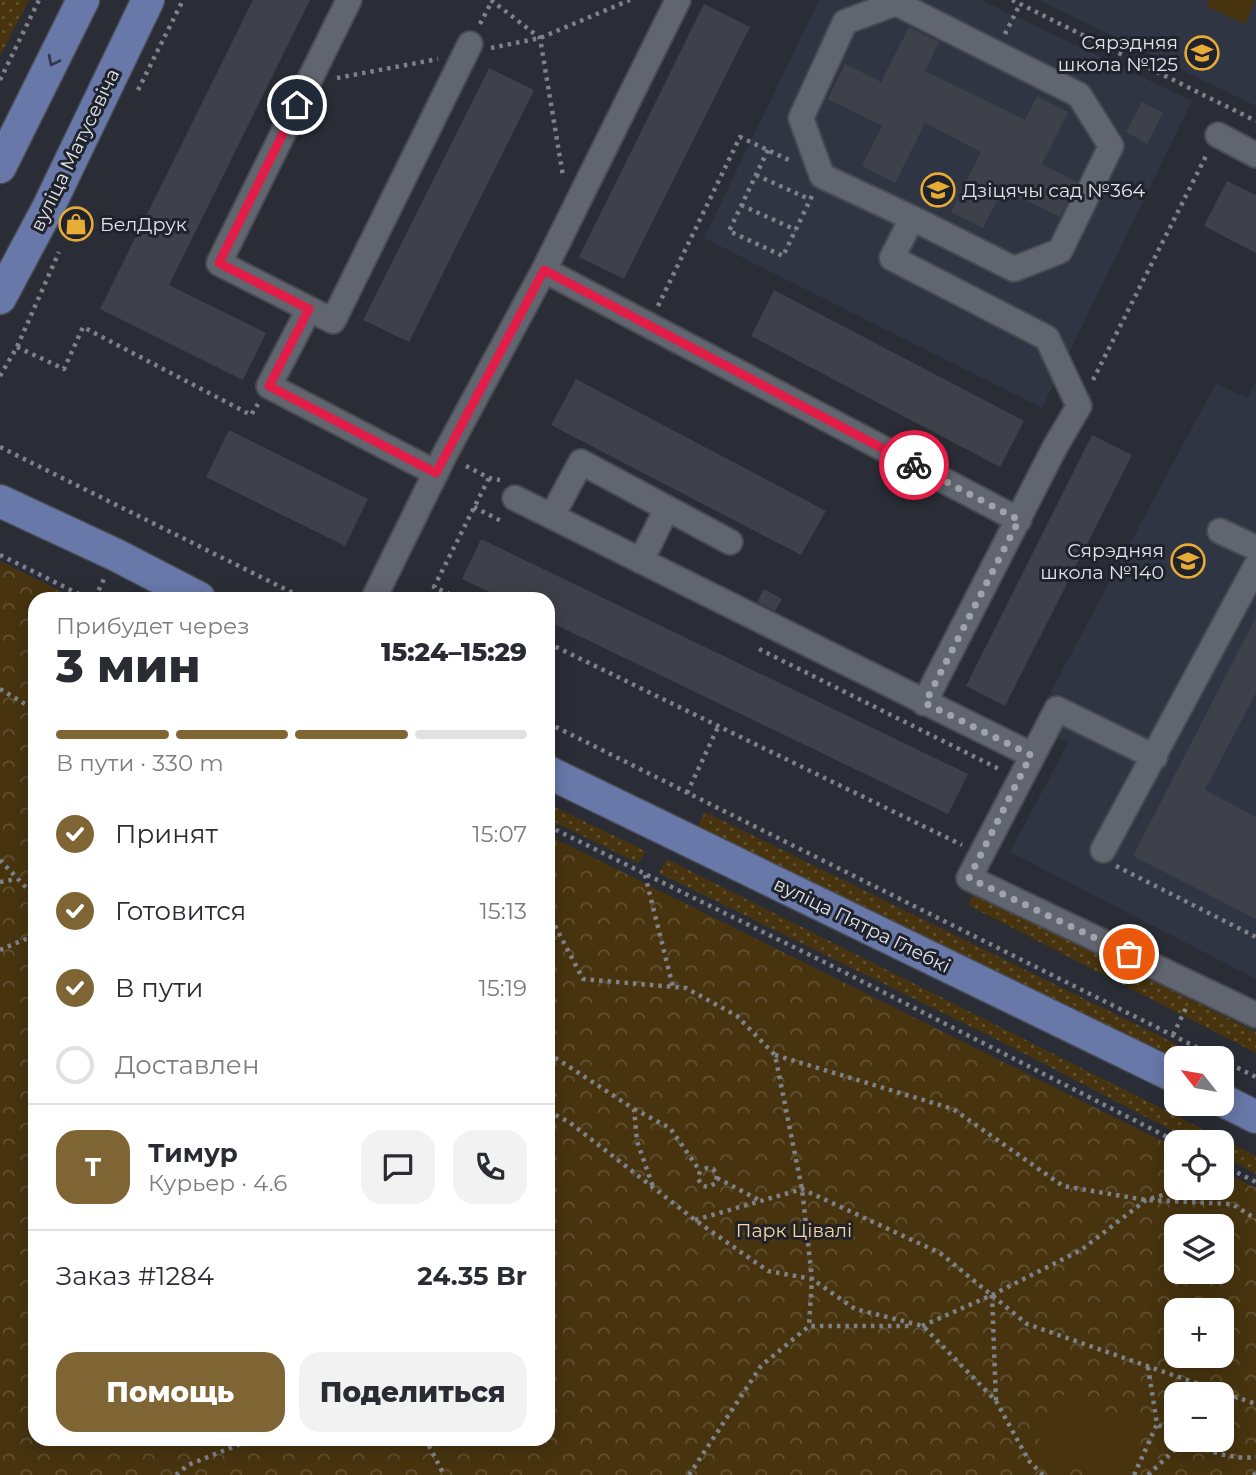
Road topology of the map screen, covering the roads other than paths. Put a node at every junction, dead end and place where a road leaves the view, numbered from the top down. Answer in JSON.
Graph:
{"nodes":[{"id":1,"x":83,"y":0,"type":"edge"},
{"id":2,"x":148,"y":0,"type":"edge"},
{"id":3,"x":349,"y":0,"type":"edge"},
{"id":4,"x":678,"y":0,"type":"edge"},
{"id":5,"x":470,"y":44,"type":"dead end"},
{"id":6,"x":1214,"y":141,"type":"road end"},
{"id":7,"x":1256,"y":155,"type":"edge"},
{"id":8,"x":0,"y":167,"type":"edge"},
{"id":9,"x":912,"y":218,"type":"junction"},
{"id":10,"x":544,"y":270,"type":"junction"},
{"id":11,"x":0,"y":298,"type":"edge"},
{"id":12,"x":309,"y":309,"type":"junction"},
{"id":13,"x":436,"y":473,"type":"junction"},
{"id":14,"x":515,"y":498,"type":"dead end"},
{"id":15,"x":0,"y":501,"type":"edge"},
{"id":16,"x":667,"y":508,"type":"junction"},
{"id":17,"x":552,"y":516,"type":"junction"},
{"id":18,"x":1019,"y":520,"type":"junction"},
{"id":19,"x":1220,"y":531,"type":"dead end"},
{"id":20,"x":730,"y":542,"type":"dead end"},
{"id":21,"x":1256,"y":548,"type":"edge"},
{"id":22,"x":641,"y":561,"type":"junction"},
{"id":23,"x":1256,"y":566,"type":"edge"},
{"id":24,"x":187,"y":592,"type":"edge"},
{"id":25,"x":377,"y":592,"type":"edge"},
{"id":26,"x":925,"y":703,"type":"junction"},
{"id":27,"x":1031,"y":755,"type":"junction"},
{"id":28,"x":1155,"y":757,"type":"junction"},
{"id":29,"x":555,"y":775,"type":"edge"},
{"id":30,"x":1113,"y":852,"type":"road end"},
{"id":31,"x":1256,"y":1015,"type":"edge"},
{"id":32,"x":1164,"y":1071,"type":"edge"},
{"id":33,"x":1234,"y":1106,"type":"edge"},
{"id":34,"x":1256,"y":1117,"type":"edge"}],
"edges":[{"from":1,"to":8,"type":"main road","one_way":true},
{"from":2,"to":11,"type":"main road","name":"вуліца Матусевіча"},
{"from":3,"to":12,"type":"lane"},
{"from":4,"to":10,"type":"lane"},
{"from":5,"to":12,"type":"lane"},
{"from":6,"to":7,"type":"lane"},
{"from":9,"to":9,"type":"lane"},
{"from":9,"to":18,"type":"lane"},
{"from":10,"to":13,"type":"lane"},
{"from":10,"to":18,"type":"lane"},
{"from":12,"to":13,"type":"lane"},
{"from":13,"to":25,"type":"lane"},
{"from":14,"to":17,"type":"lane"},
{"from":15,"to":24,"type":"main road"},
{"from":16,"to":17,"type":"lane"},
{"from":16,"to":20,"type":"lane"},
{"from":16,"to":22,"type":"lane"},
{"from":17,"to":22,"type":"lane"},
{"from":18,"to":26,"type":"lane"},
{"from":19,"to":21,"type":"lane"},
{"from":22,"to":26,"type":"lane"},
{"from":23,"to":28,"type":"lane"},
{"from":26,"to":27,"type":"lane"},
{"from":27,"to":28,"type":"lane"},
{"from":27,"to":31,"type":"lane"},
{"from":28,"to":30,"type":"lane"},
{"from":29,"to":32,"type":"main road","name":"вуліца Пятра Глебкі"},
{"from":33,"to":34,"type":"main road"}]}
